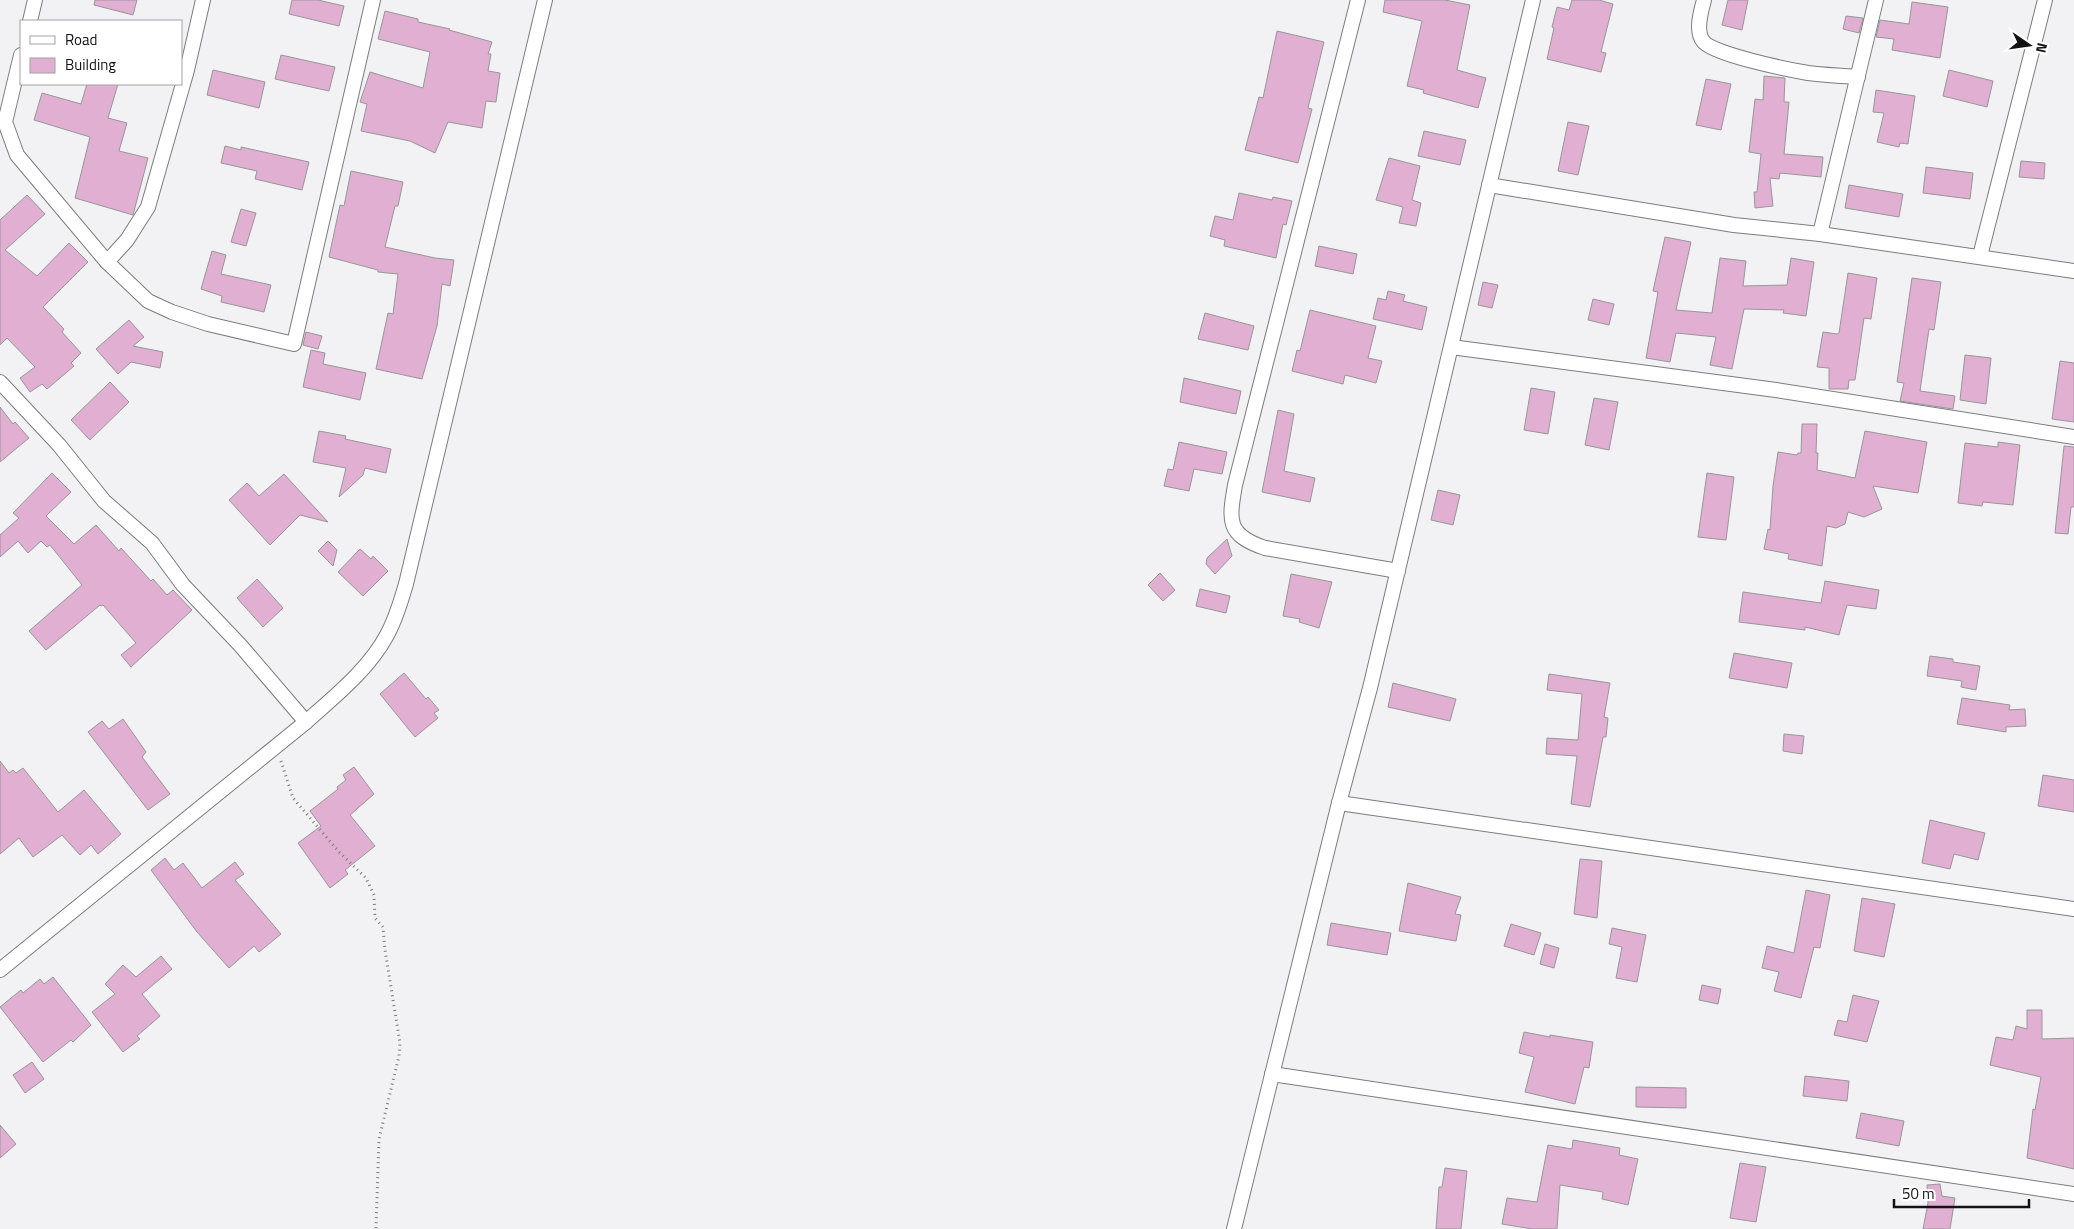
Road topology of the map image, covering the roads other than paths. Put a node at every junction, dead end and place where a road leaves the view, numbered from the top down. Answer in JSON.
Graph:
{"nodes":[{"id":1,"x":35,"y":0,"type":"edge"},
{"id":2,"x":203,"y":0,"type":"edge"},
{"id":3,"x":374,"y":0,"type":"edge"},
{"id":4,"x":544,"y":0,"type":"edge"},
{"id":5,"x":1358,"y":0,"type":"edge"},
{"id":6,"x":1533,"y":0,"type":"edge"},
{"id":7,"x":1704,"y":0,"type":"edge"},
{"id":8,"x":1876,"y":0,"type":"edge"},
{"id":9,"x":2046,"y":0,"type":"edge"},
{"id":10,"x":30,"y":20,"type":"edge"},
{"id":11,"x":20,"y":59,"type":"edge"},
{"id":12,"x":1858,"y":77,"type":"junction"},
{"id":13,"x":1489,"y":186,"type":"junction"},
{"id":14,"x":1820,"y":234,"type":"junction"},
{"id":15,"x":1980,"y":256,"type":"junction"},
{"id":16,"x":107,"y":262,"type":"junction"},
{"id":17,"x":2074,"y":271,"type":"edge"},
{"id":18,"x":1451,"y":347,"type":"junction"},
{"id":19,"x":0,"y":382,"type":"edge"},
{"id":20,"x":2074,"y":437,"type":"edge"},
{"id":21,"x":1398,"y":571,"type":"junction"},
{"id":22,"x":306,"y":722,"type":"junction"},
{"id":23,"x":1339,"y":803,"type":"junction"},
{"id":24,"x":2074,"y":909,"type":"edge"},
{"id":25,"x":0,"y":970,"type":"edge"},
{"id":26,"x":1272,"y":1074,"type":"junction"},
{"id":27,"x":2074,"y":1194,"type":"edge"},
{"id":28,"x":1234,"y":1229,"type":"edge"}],
"edges":[{"from":1,"to":10,"type":"street"},
{"from":2,"to":16,"type":"street"},
{"from":3,"to":16,"type":"street"},
{"from":4,"to":22,"type":"street"},
{"from":5,"to":21,"type":"street"},
{"from":6,"to":13,"type":"street"},
{"from":7,"to":12,"type":"street"},
{"from":8,"to":12,"type":"street"},
{"from":9,"to":15,"type":"street"},
{"from":11,"to":16,"type":"street"},
{"from":12,"to":14,"type":"street"},
{"from":13,"to":14,"type":"street"},
{"from":13,"to":18,"type":"street"},
{"from":14,"to":15,"type":"street"},
{"from":15,"to":17,"type":"street"},
{"from":18,"to":20,"type":"street"},
{"from":18,"to":21,"type":"street"},
{"from":19,"to":22,"type":"street"},
{"from":21,"to":23,"type":"street"},
{"from":22,"to":25,"type":"street"},
{"from":23,"to":24,"type":"street"},
{"from":23,"to":26,"type":"street"},
{"from":26,"to":27,"type":"street"},
{"from":26,"to":28,"type":"street"}]}
